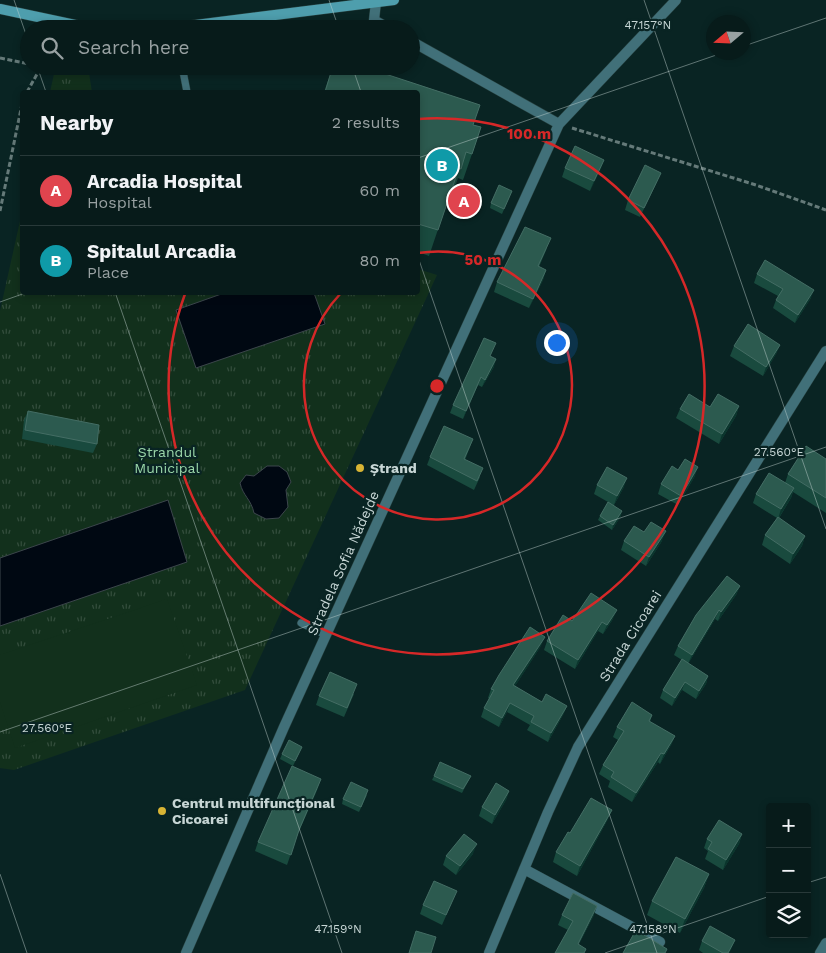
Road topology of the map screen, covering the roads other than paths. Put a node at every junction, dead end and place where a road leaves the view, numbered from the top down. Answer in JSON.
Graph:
{"nodes":[{"id":1,"x":394,"y":0,"type":"edge"},
{"id":2,"x":676,"y":0,"type":"edge"},
{"id":3,"x":376,"y":2,"type":"junction"},
{"id":4,"x":0,"y":9,"type":"edge"},
{"id":5,"x":52,"y":20,"type":"edge"},
{"id":6,"x":238,"y":20,"type":"edge"},
{"id":7,"x":374,"y":20,"type":"edge"},
{"id":8,"x":420,"y":46,"type":"edge"},
{"id":9,"x":184,"y":75,"type":"edge"},
{"id":10,"x":187,"y":90,"type":"edge"},
{"id":11,"x":558,"y":124,"type":"junction"},
{"id":12,"x":826,"y":351,"type":"edge"},
{"id":13,"x":301,"y":622,"type":"dead end"},
{"id":14,"x":326,"y":635,"type":"junction"},
{"id":15,"x":524,"y":869,"type":"junction"},
{"id":16,"x":660,"y":942,"type":"edge"},
{"id":17,"x":826,"y":943,"type":"edge"},
{"id":18,"x":186,"y":953,"type":"edge"},
{"id":19,"x":489,"y":953,"type":"edge"},
{"id":20,"x":820,"y":953,"type":"edge"}],
"edges":[{"from":1,"to":3,"type":"street"},
{"from":2,"to":11,"type":"street","name":"Stradela Sofia Nădejde"},
{"from":3,"to":6,"type":"street"},
{"from":3,"to":7,"type":"street"},
{"from":4,"to":5,"type":"street"},
{"from":8,"to":11,"type":"street"},
{"from":9,"to":10,"type":"lane"},
{"from":11,"to":14,"type":"street","name":"Stradela Sofia Nădejde"},
{"from":12,"to":15,"type":"street","name":"Strada Cicoarei"},
{"from":13,"to":14,"type":"lane"},
{"from":14,"to":18,"type":"street","name":"Stradela Sofia Nădejde"},
{"from":15,"to":16,"type":"street"},
{"from":15,"to":19,"type":"street","name":"Strada Cicoarei"},
{"from":17,"to":20,"type":"street"}]}
